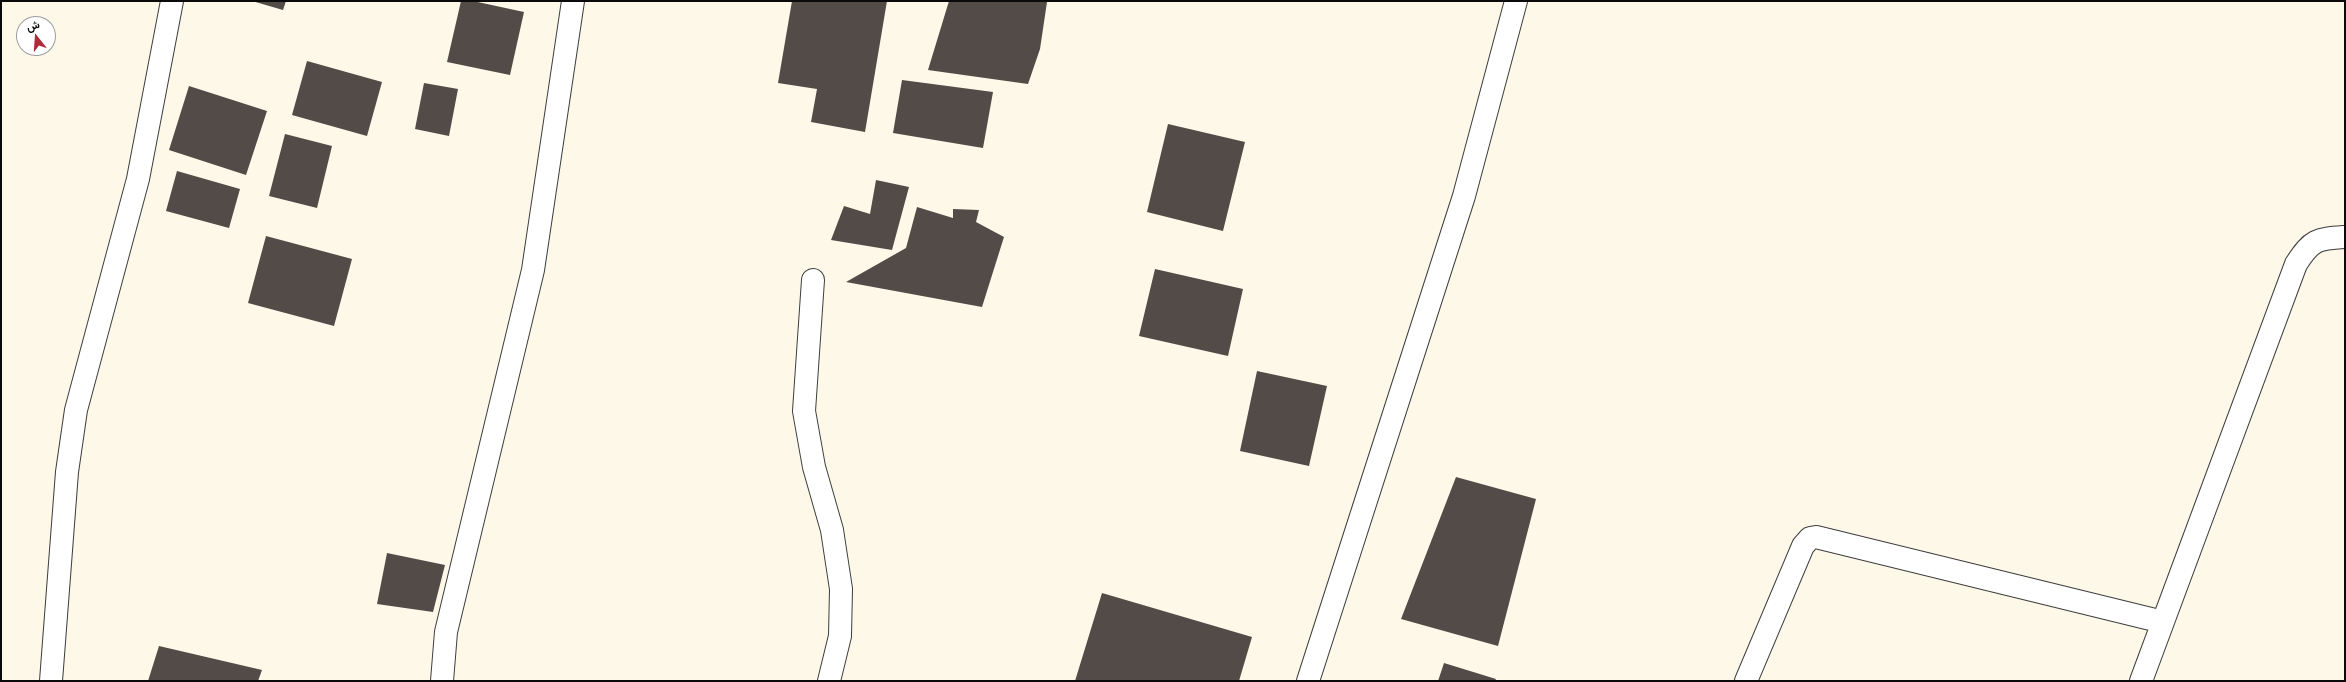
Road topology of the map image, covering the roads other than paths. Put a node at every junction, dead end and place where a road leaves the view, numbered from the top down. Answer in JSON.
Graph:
{"nodes":[{"id":1,"x":172,"y":1,"type":"edge"},
{"id":2,"x":573,"y":1,"type":"edge"},
{"id":3,"x":1516,"y":1,"type":"edge"},
{"id":4,"x":2345,"y":237,"type":"edge"},
{"id":5,"x":813,"y":280,"type":"dead end"},
{"id":6,"x":2163,"y":622,"type":"junction"},
{"id":7,"x":50,"y":681,"type":"edge"},
{"id":8,"x":442,"y":681,"type":"edge"},
{"id":9,"x":829,"y":681,"type":"edge"},
{"id":10,"x":1308,"y":681,"type":"edge"},
{"id":11,"x":1746,"y":681,"type":"edge"},
{"id":12,"x":2141,"y":681,"type":"edge"}],
"edges":[{"from":1,"to":7,"type":"street"},
{"from":2,"to":8,"type":"street"},
{"from":3,"to":10,"type":"street"},
{"from":4,"to":6,"type":"street"},
{"from":5,"to":9,"type":"street"},
{"from":6,"to":11,"type":"street"},
{"from":6,"to":12,"type":"street"}]}
